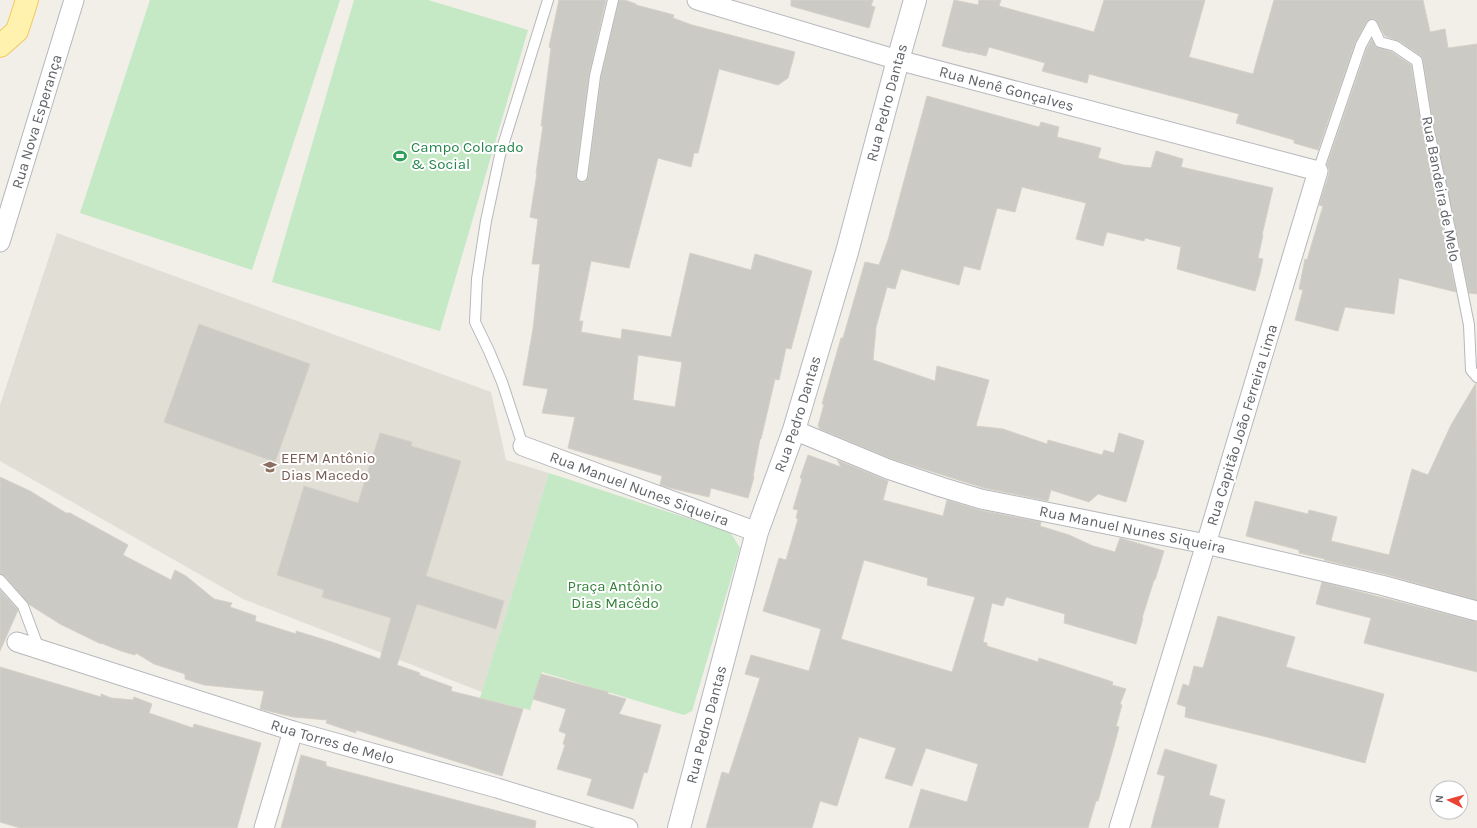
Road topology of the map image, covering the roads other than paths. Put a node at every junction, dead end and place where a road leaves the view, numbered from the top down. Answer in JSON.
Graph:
{"nodes":[{"id":1,"x":27,"y":0,"type":"edge"},
{"id":2,"x":74,"y":0,"type":"edge"},
{"id":3,"x":548,"y":0,"type":"edge"},
{"id":4,"x":613,"y":0,"type":"edge"},
{"id":5,"x":697,"y":0,"type":"edge"},
{"id":6,"x":915,"y":0,"type":"edge"},
{"id":7,"x":1372,"y":25,"type":"joint"},
{"id":8,"x":0,"y":46,"type":"edge"},
{"id":9,"x":898,"y":60,"type":"junction"},
{"id":10,"x":1318,"y":171,"type":"junction"},
{"id":11,"x":582,"y":176,"type":"dead end"},
{"id":12,"x":0,"y":242,"type":"edge"},
{"id":13,"x":1477,"y":377,"type":"edge"},
{"id":14,"x":794,"y":430,"type":"junction"},
{"id":15,"x":523,"y":446,"type":"joint"},
{"id":16,"x":757,"y":532,"type":"junction"},
{"id":17,"x":1206,"y":544,"type":"junction"},
{"id":18,"x":0,"y":580,"type":"edge"},
{"id":19,"x":1477,"y":611,"type":"edge"},
{"id":20,"x":17,"y":642,"type":"dead end"},
{"id":21,"x":39,"y":649,"type":"junction"},
{"id":22,"x":293,"y":731,"type":"junction"},
{"id":23,"x":264,"y":828,"type":"edge"},
{"id":24,"x":628,"y":828,"type":"edge"},
{"id":25,"x":679,"y":828,"type":"edge"},
{"id":26,"x":1119,"y":828,"type":"edge"}],
"edges":[{"from":1,"to":8,"type":"main road"},
{"from":2,"to":12,"type":"street","name":"Rua Nova Esperança"},
{"from":3,"to":15,"type":"lane"},
{"from":4,"to":11,"type":"lane"},
{"from":5,"to":9,"type":"street","name":"Rua Nenê Gonçalves"},
{"from":6,"to":9,"type":"main road","name":"Rua Pedro Dantas"},
{"from":7,"to":10,"type":"lane","name":"Rua Capitão João Ferreira Lima"},
{"from":7,"to":13,"type":"lane","name":"Rua Bandeira de Melo"},
{"from":9,"to":10,"type":"street","name":"Rua Nenê Gonçalves"},
{"from":9,"to":14,"type":"main road","name":"Rua Pedro Dantas"},
{"from":10,"to":17,"type":"street","name":"Rua Capitão João Ferreira Lima"},
{"from":14,"to":16,"type":"main road","name":"Rua Pedro Dantas"},
{"from":14,"to":17,"type":"street","name":"Rua Manuel Nunes Siqueira"},
{"from":15,"to":16,"type":"street","name":"Rua Manuel Nunes Siqueira"},
{"from":16,"to":25,"type":"main road","name":"Rua Pedro Dantas"},
{"from":17,"to":19,"type":"street","name":"Rua Manuel Nunes Siqueira"},
{"from":17,"to":26,"type":"street","name":"Rua Capitão João Ferreira Lima"},
{"from":18,"to":21,"type":"lane"},
{"from":20,"to":21,"type":"street","name":"Rua Torres de Melo"},
{"from":21,"to":22,"type":"street","name":"Rua Torres de Melo"},
{"from":22,"to":23,"type":"street"},
{"from":22,"to":24,"type":"street","name":"Rua Torres de Melo"}]}
